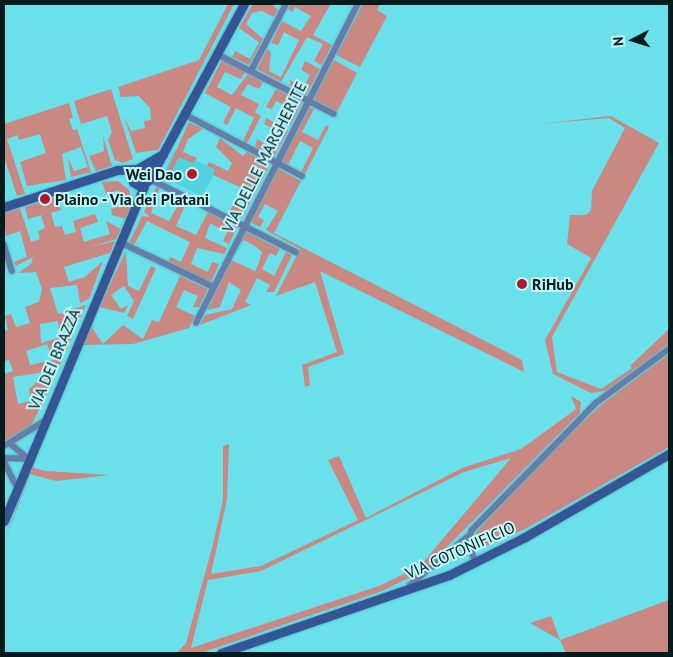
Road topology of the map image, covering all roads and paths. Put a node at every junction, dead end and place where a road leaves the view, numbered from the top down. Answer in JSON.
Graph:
{"nodes":[{"id":1,"x":244,"y":4,"type":"edge"},
{"id":2,"x":286,"y":4,"type":"edge"},
{"id":3,"x":358,"y":4,"type":"edge"},
{"id":4,"x":218,"y":54,"type":"junction"},
{"id":5,"x":251,"y":71,"type":"junction"},
{"id":6,"x":308,"y":101,"type":"junction"},
{"id":7,"x":334,"y":114,"type":"dead end"},
{"id":8,"x":186,"y":116,"type":"junction"},
{"id":9,"x":166,"y":152,"type":"junction"},
{"id":10,"x":277,"y":162,"type":"junction"},
{"id":11,"x":139,"y":167,"type":"junction"},
{"id":12,"x":111,"y":174,"type":"junction"},
{"id":13,"x":302,"y":176,"type":"dead end"},
{"id":14,"x":152,"y":177,"type":"junction"},
{"id":15,"x":138,"y":184,"type":"junction"},
{"id":16,"x":4,"y":207,"type":"edge"},
{"id":17,"x":245,"y":224,"type":"junction"},
{"id":18,"x":4,"y":244,"type":"edge"},
{"id":19,"x":122,"y":244,"type":"junction"},
{"id":20,"x":296,"y":252,"type":"dead end"},
{"id":21,"x":12,"y":271,"type":"dead end"},
{"id":22,"x":214,"y":287,"type":"junction"},
{"id":23,"x":196,"y":323,"type":"dead end"},
{"id":24,"x":669,"y":349,"type":"edge"},
{"id":25,"x":43,"y":422,"type":"junction"},
{"id":26,"x":7,"y":445,"type":"edge"},
{"id":27,"x":669,"y":454,"type":"edge"},
{"id":28,"x":4,"y":459,"type":"edge"},
{"id":29,"x":28,"y":459,"type":"junction"},
{"id":30,"x":17,"y":487,"type":"junction"},
{"id":31,"x":4,"y":521,"type":"edge"},
{"id":32,"x":466,"y":538,"type":"junction"},
{"id":33,"x":476,"y":562,"type":"junction"},
{"id":34,"x":401,"y":592,"type":"junction"},
{"id":35,"x":221,"y":653,"type":"edge"}],
"edges":[{"from":1,"to":4,"type":"street"},
{"from":2,"to":5,"type":"street"},
{"from":3,"to":6,"type":"street","name":"VIA DELLE MARGHERITE"},
{"from":4,"to":5,"type":"street"},
{"from":4,"to":8,"type":"street"},
{"from":5,"to":6,"type":"street"},
{"from":6,"to":7,"type":"street"},
{"from":6,"to":10,"type":"street","name":"VIA DELLE MARGHERITE"},
{"from":8,"to":9,"type":"street"},
{"from":8,"to":10,"type":"street"},
{"from":9,"to":11,"type":"street"},
{"from":9,"to":14,"type":"street"},
{"from":10,"to":13,"type":"street"},
{"from":10,"to":17,"type":"street","name":"VIA DELLE MARGHERITE"},
{"from":11,"to":12,"type":"street"},
{"from":11,"to":14,"type":"street"},
{"from":11,"to":15,"type":"street","name":"VIA DEI BRAZZÀ"},
{"from":12,"to":15,"type":"street"},
{"from":12,"to":16,"type":"street"},
{"from":14,"to":15,"type":"street"},
{"from":14,"to":17,"type":"street"},
{"from":15,"to":19,"type":"street","name":"VIA DEI BRAZZÀ"},
{"from":17,"to":20,"type":"street"},
{"from":17,"to":22,"type":"street","name":"VIA DELLE MARGHERITE"},
{"from":18,"to":21,"type":"street"},
{"from":19,"to":22,"type":"street"},
{"from":19,"to":25,"type":"street","name":"VIA DEI BRAZZÀ"},
{"from":22,"to":23,"type":"street","name":"VIA DELLE MARGHERITE"},
{"from":24,"to":32,"type":"street"},
{"from":25,"to":26,"type":"street"},
{"from":25,"to":29,"type":"street","name":"VIA DEI BRAZZÀ"},
{"from":26,"to":29,"type":"street"},
{"from":27,"to":33,"type":"street","name":"VIA COTONIFICIO"},
{"from":28,"to":29,"type":"street"},
{"from":28,"to":30,"type":"street"},
{"from":29,"to":30,"type":"street","name":"VIA DEI BRAZZÀ"},
{"from":30,"to":31,"type":"street","name":"VIA DEI BRAZZÀ"},
{"from":32,"to":33,"type":"street"},
{"from":32,"to":34,"type":"street"},
{"from":33,"to":34,"type":"street","name":"VIA COTONIFICIO"},
{"from":34,"to":35,"type":"street","name":"VIA COTONIFICIO"}]}
